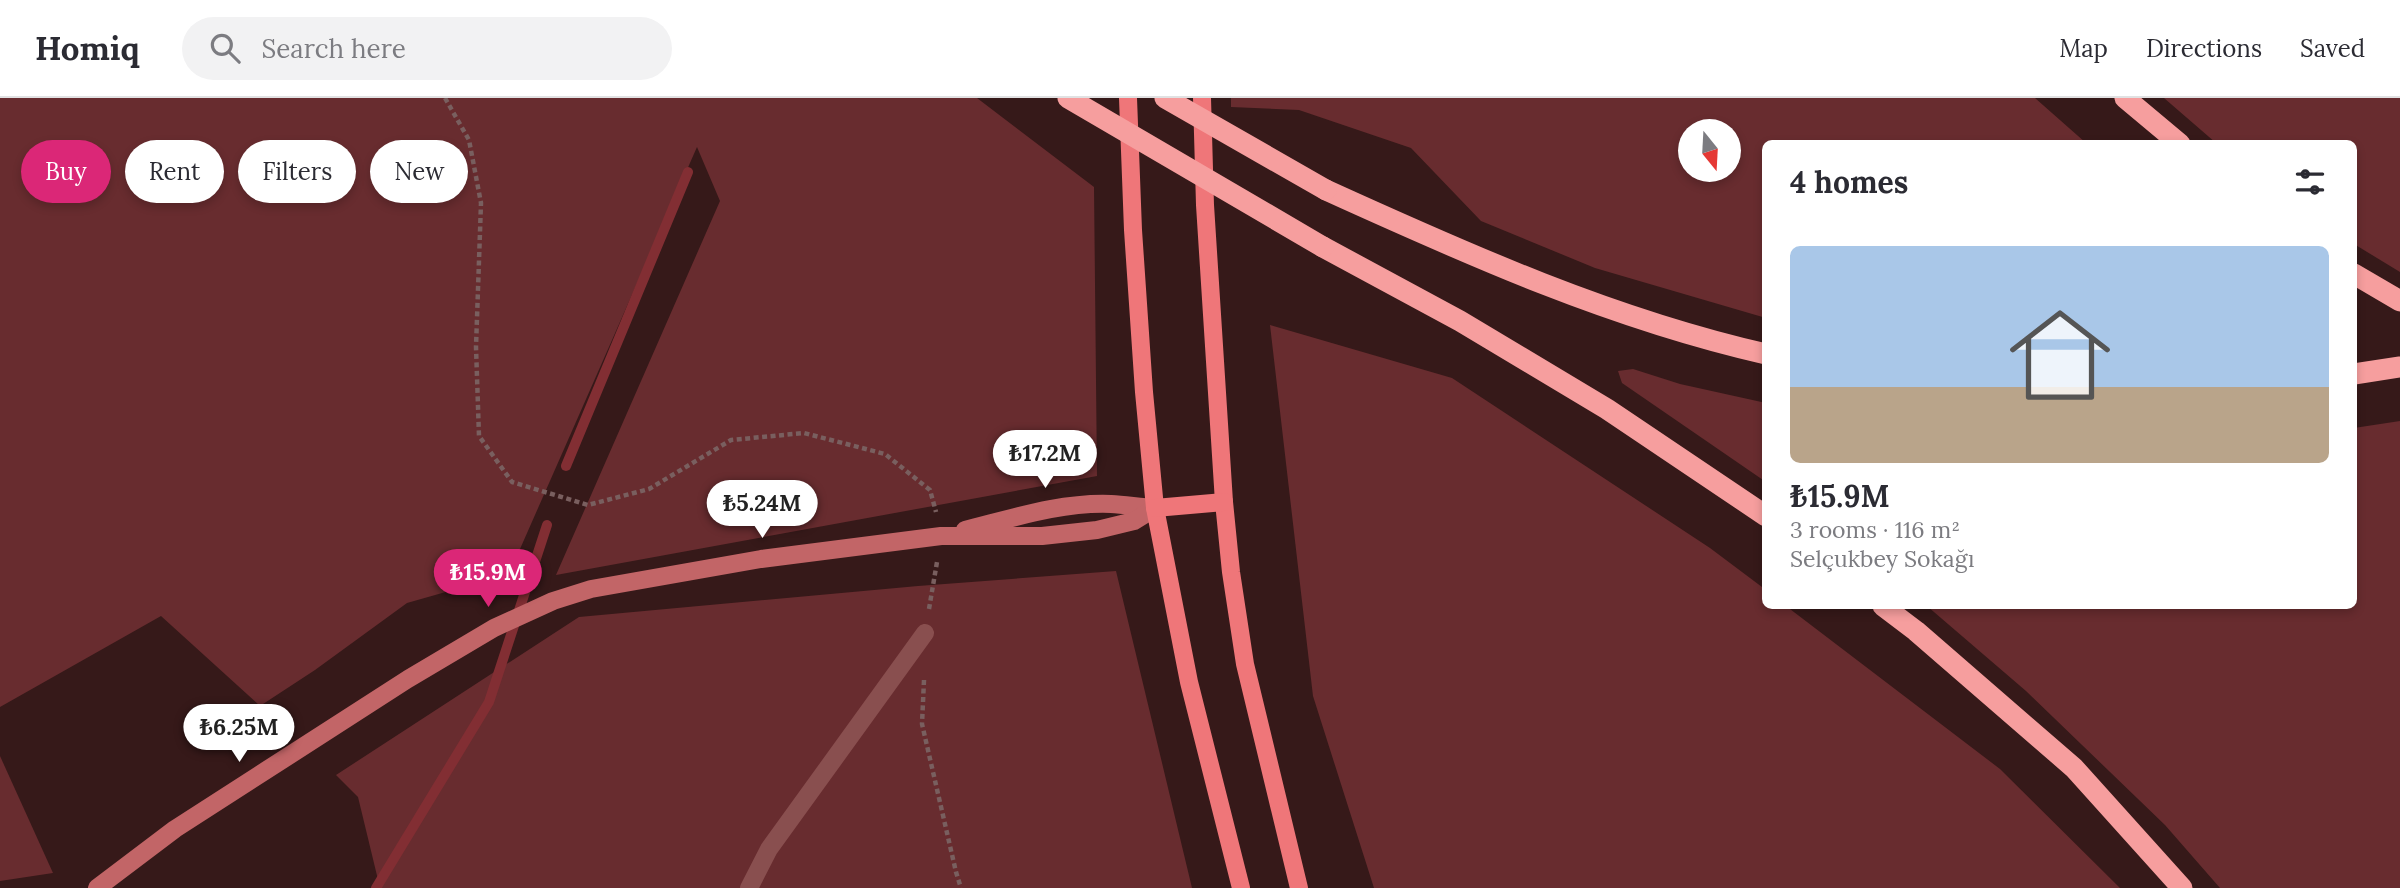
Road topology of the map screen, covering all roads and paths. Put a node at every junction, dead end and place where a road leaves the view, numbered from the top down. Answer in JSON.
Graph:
{"nodes":[{"id":1,"x":445,"y":98,"type":"edge"},
{"id":2,"x":1068,"y":98,"type":"edge"},
{"id":3,"x":1128,"y":98,"type":"edge"},
{"id":4,"x":1165,"y":98,"type":"edge"},
{"id":5,"x":1202,"y":98,"type":"edge"},
{"id":6,"x":2125,"y":98,"type":"edge"},
{"id":7,"x":2175,"y":140,"type":"edge"},
{"id":8,"x":2357,"y":276,"type":"edge"},
{"id":9,"x":2400,"y":301,"type":"edge"},
{"id":10,"x":1762,"y":353,"type":"edge"},
{"id":11,"x":2398,"y":368,"type":"edge"},
{"id":12,"x":2357,"y":374,"type":"edge"},
{"id":13,"x":1224,"y":502,"type":"junction"},
{"id":14,"x":1155,"y":508,"type":"junction"},
{"id":15,"x":1762,"y":513,"type":"edge"},
{"id":16,"x":941,"y":536,"type":"junction"},
{"id":17,"x":1887,"y":609,"type":"edge"},
{"id":18,"x":925,"y":633,"type":"junction"},
{"id":19,"x":97,"y":888,"type":"edge"},
{"id":20,"x":750,"y":888,"type":"edge"},
{"id":21,"x":961,"y":888,"type":"edge"},
{"id":22,"x":1241,"y":888,"type":"edge"},
{"id":23,"x":1298,"y":888,"type":"edge"},
{"id":24,"x":2182,"y":888,"type":"edge"}],
"edges":[{"from":1,"to":16,"type":"path"},
{"from":2,"to":15,"type":"highway","bridge":true},
{"from":3,"to":14,"type":"main road"},
{"from":4,"to":10,"type":"highway","bridge":true},
{"from":5,"to":13,"type":"main road"},
{"from":6,"to":7,"type":"highway"},
{"from":8,"to":9,"type":"highway"},
{"from":11,"to":12,"type":"highway"},
{"from":13,"to":14,"type":"main road"},
{"from":13,"to":23,"type":"main road"},
{"from":14,"to":16,"type":"street"},
{"from":14,"to":16,"type":"street"},
{"from":14,"to":22,"type":"main road"},
{"from":16,"to":18,"type":"path"},
{"from":16,"to":19,"type":"street"},
{"from":17,"to":24,"type":"highway"},
{"from":18,"to":20,"type":"street"},
{"from":18,"to":21,"type":"path"}]}
